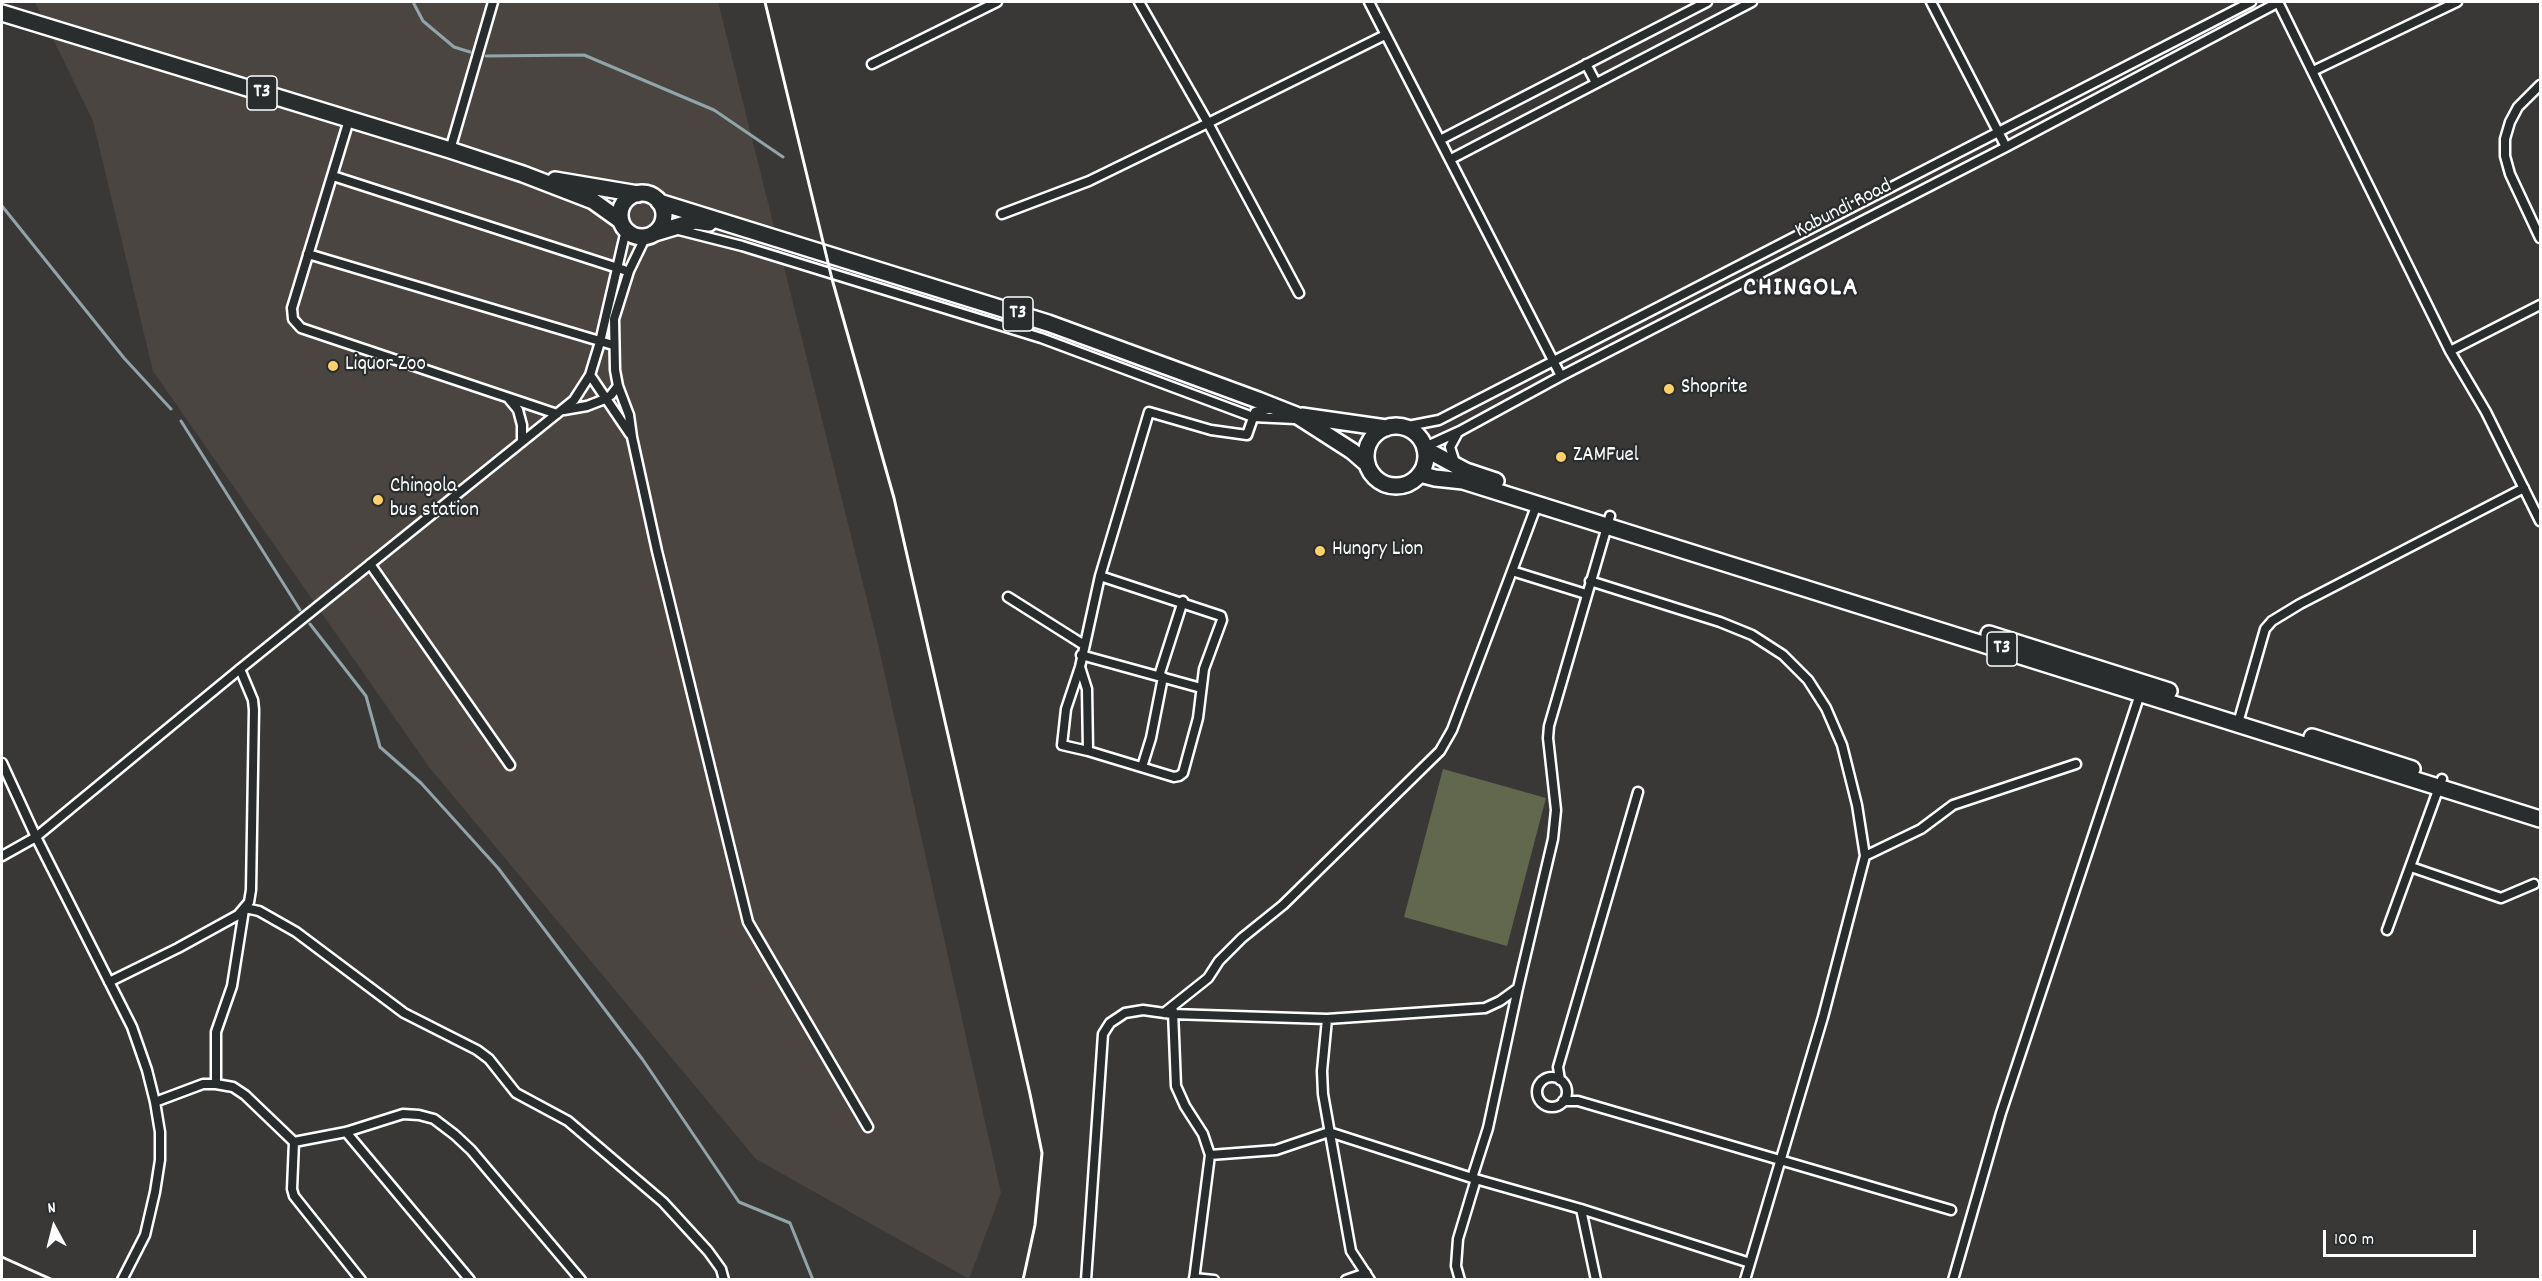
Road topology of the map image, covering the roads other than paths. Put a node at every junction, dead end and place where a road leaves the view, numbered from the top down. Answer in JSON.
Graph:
{"nodes":[{"id":1,"x":493,"y":2,"type":"edge"},
{"id":2,"x":997,"y":2,"type":"edge"},
{"id":3,"x":1139,"y":2,"type":"edge"},
{"id":4,"x":1369,"y":2,"type":"edge"},
{"id":5,"x":1707,"y":2,"type":"edge"},
{"id":6,"x":1750,"y":2,"type":"edge"},
{"id":7,"x":1931,"y":2,"type":"edge"},
{"id":8,"x":2251,"y":2,"type":"edge"},
{"id":9,"x":2278,"y":2,"type":"edge"},
{"id":10,"x":2457,"y":2,"type":"edge"},
{"id":11,"x":2,"y":13,"type":"edge"},
{"id":12,"x":1385,"y":34,"type":"junction"},
{"id":13,"x":872,"y":64,"type":"dead end"},
{"id":14,"x":1586,"y":64,"type":"junction"},
{"id":15,"x":2313,"y":71,"type":"junction"},
{"id":16,"x":1596,"y":83,"type":"junction"},
{"id":17,"x":2541,"y":85,"type":"edge"},
{"id":18,"x":349,"y":120,"type":"junction"},
{"id":19,"x":1208,"y":123,"type":"junction"},
{"id":20,"x":1998,"y":133,"type":"junction"},
{"id":21,"x":1440,"y":140,"type":"junction"},
{"id":22,"x":2006,"y":147,"type":"junction"},
{"id":23,"x":450,"y":150,"type":"junction"},
{"id":24,"x":1451,"y":159,"type":"junction"},
{"id":25,"x":523,"y":174,"type":"junction"},
{"id":26,"x":333,"y":176,"type":"junction"},
{"id":27,"x":638,"y":194,"type":"junction"},
{"id":28,"x":659,"y":202,"type":"junction"},
{"id":29,"x":1855,"y":206,"type":"junction"},
{"id":30,"x":1002,"y":214,"type":"dead end"},
{"id":31,"x":1862,"y":221,"type":"junction"},
{"id":32,"x":736,"y":225,"type":"junction"},
{"id":33,"x":623,"y":226,"type":"junction"},
{"id":34,"x":670,"y":228,"type":"junction"},
{"id":35,"x":651,"y":235,"type":"junction"},
{"id":36,"x":2541,"y":238,"type":"edge"},
{"id":37,"x":308,"y":254,"type":"junction"},
{"id":38,"x":619,"y":268,"type":"junction"},
{"id":39,"x":629,"y":271,"type":"junction"},
{"id":40,"x":1299,"y":293,"type":"dead end"},
{"id":41,"x":2541,"y":304,"type":"edge"},
{"id":42,"x":600,"y":342,"type":"junction"},
{"id":43,"x":614,"y":345,"type":"junction"},
{"id":44,"x":2451,"y":351,"type":"junction"},
{"id":45,"x":1553,"y":362,"type":"junction"},
{"id":46,"x":590,"y":375,"type":"junction"},
{"id":47,"x":1561,"y":376,"type":"junction"},
{"id":48,"x":618,"y":386,"type":"junction"},
{"id":49,"x":509,"y":399,"type":"junction"},
{"id":50,"x":605,"y":399,"type":"junction"},
{"id":51,"x":593,"y":404,"type":"junction"},
{"id":52,"x":1276,"y":407,"type":"junction"},
{"id":53,"x":560,"y":412,"type":"junction"},
{"id":54,"x":616,"y":414,"type":"junction"},
{"id":55,"x":1253,"y":417,"type":"junction"},
{"id":56,"x":1299,"y":417,"type":"junction"},
{"id":57,"x":1403,"y":427,"type":"junction"},
{"id":58,"x":1386,"y":428,"type":"junction"},
{"id":59,"x":1460,"y":431,"type":"junction"},
{"id":60,"x":632,"y":437,"type":"junction"},
{"id":61,"x":522,"y":440,"type":"junction"},
{"id":62,"x":1425,"y":448,"type":"junction"},
{"id":63,"x":1367,"y":464,"type":"junction"},
{"id":64,"x":1457,"y":466,"type":"junction"},
{"id":65,"x":1420,"y":474,"type":"junction"},
{"id":66,"x":2524,"y":488,"type":"junction"},
{"id":67,"x":1537,"y":504,"type":"junction"},
{"id":68,"x":1609,"y":521,"type":"junction"},
{"id":69,"x":2541,"y":521,"type":"edge"},
{"id":70,"x":370,"y":564,"type":"junction"},
{"id":71,"x":1512,"y":571,"type":"junction"},
{"id":72,"x":1100,"y":576,"type":"junction"},
{"id":73,"x":1590,"y":581,"type":"junction"},
{"id":74,"x":1586,"y":594,"type":"junction"},
{"id":75,"x":1008,"y":597,"type":"dead end"},
{"id":76,"x":1183,"y":602,"type":"junction"},
{"id":77,"x":1084,"y":645,"type":"junction"},
{"id":78,"x":1081,"y":655,"type":"junction"},
{"id":79,"x":1080,"y":667,"type":"junction"},
{"id":80,"x":240,"y":669,"type":"junction"},
{"id":81,"x":1161,"y":676,"type":"junction"},
{"id":82,"x":2142,"y":687,"type":"junction"},
{"id":83,"x":1201,"y":688,"type":"junction"},
{"id":84,"x":2239,"y":718,"type":"junction"},
{"id":85,"x":1088,"y":751,"type":"junction"},
{"id":86,"x":2,"y":763,"type":"edge"},
{"id":87,"x":2076,"y":764,"type":"dead end"},
{"id":88,"x":510,"y":765,"type":"dead end"},
{"id":89,"x":1143,"y":767,"type":"junction"},
{"id":90,"x":5,"y":782,"type":"edge"},
{"id":91,"x":2441,"y":784,"type":"junction"},
{"id":92,"x":1638,"y":792,"type":"dead end"},
{"id":93,"x":2541,"y":808,"type":"edge"},
{"id":94,"x":2541,"y":819,"type":"edge"},
{"id":95,"x":36,"y":837,"type":"junction"},
{"id":96,"x":2,"y":856,"type":"edge"},
{"id":97,"x":1865,"y":856,"type":"junction"},
{"id":98,"x":2411,"y":867,"type":"junction"},
{"id":99,"x":2534,"y":884,"type":"dead end"},
{"id":100,"x":245,"y":909,"type":"junction"},
{"id":101,"x":2387,"y":930,"type":"dead end"},
{"id":102,"x":109,"y":982,"type":"junction"},
{"id":103,"x":1518,"y":988,"type":"junction"},
{"id":104,"x":1168,"y":1014,"type":"junction"},
{"id":105,"x":1327,"y":1019,"type":"junction"},
{"id":106,"x":1558,"y":1067,"type":"junction"},
{"id":107,"x":1546,"y":1078,"type":"junction"},
{"id":108,"x":1560,"y":1080,"type":"junction"},
{"id":109,"x":216,"y":1084,"type":"junction"},
{"id":110,"x":1566,"y":1088,"type":"junction"},
{"id":111,"x":1563,"y":1101,"type":"junction"},
{"id":112,"x":1578,"y":1101,"type":"junction"},
{"id":113,"x":155,"y":1102,"type":"junction"},
{"id":114,"x":868,"y":1126,"type":"dead end"},
{"id":115,"x":346,"y":1132,"type":"junction"},
{"id":116,"x":1329,"y":1132,"type":"junction"},
{"id":117,"x":294,"y":1142,"type":"junction"},
{"id":118,"x":1210,"y":1155,"type":"junction"},
{"id":119,"x":1782,"y":1161,"type":"junction"},
{"id":120,"x":1474,"y":1179,"type":"junction"},
{"id":121,"x":1581,"y":1209,"type":"junction"},
{"id":122,"x":1951,"y":1210,"type":"dead end"},
{"id":123,"x":1750,"y":1263,"type":"junction"},
{"id":124,"x":1368,"y":1276,"type":"edge"},
{"id":125,"x":1194,"y":1279,"type":"edge"},
{"id":126,"x":1745,"y":1279,"type":"edge"},
{"id":127,"x":122,"y":1280,"type":"edge"},
{"id":128,"x":361,"y":1280,"type":"edge"},
{"id":129,"x":470,"y":1280,"type":"edge"},
{"id":130,"x":581,"y":1280,"type":"edge"},
{"id":131,"x":724,"y":1280,"type":"edge"},
{"id":132,"x":1086,"y":1280,"type":"edge"},
{"id":133,"x":1214,"y":1280,"type":"edge"},
{"id":134,"x":1346,"y":1280,"type":"edge"},
{"id":135,"x":1460,"y":1280,"type":"edge"},
{"id":136,"x":1596,"y":1280,"type":"edge"},
{"id":137,"x":1953,"y":1280,"type":"edge"}],
"edges":[{"from":1,"to":23,"type":"street"},
{"from":2,"to":13,"type":"street"},
{"from":3,"to":19,"type":"street"},
{"from":4,"to":12,"type":"street"},
{"from":5,"to":14,"type":"street"},
{"from":6,"to":16,"type":"street"},
{"from":7,"to":20,"type":"street"},
{"from":8,"to":20,"type":"street","name":"Kabundi Road"},
{"from":9,"to":15,"type":"street"},
{"from":9,"to":22,"type":"street","name":"Kabundi Road"},
{"from":10,"to":15,"type":"street"},
{"from":11,"to":18,"type":"highway","number":"T3"},
{"from":12,"to":19,"type":"street"},
{"from":12,"to":21,"type":"street"},
{"from":14,"to":16,"type":"street"},
{"from":14,"to":21,"type":"street"},
{"from":15,"to":44,"type":"street"},
{"from":16,"to":24,"type":"street"},
{"from":17,"to":36,"type":"street"},
{"from":18,"to":23,"type":"highway","number":"T3"},
{"from":18,"to":26,"type":"street"},
{"from":19,"to":30,"type":"street"},
{"from":19,"to":40,"type":"street"},
{"from":20,"to":22,"type":"street"},
{"from":20,"to":29,"type":"street","name":"Kabundi Road"},
{"from":21,"to":24,"type":"street"},
{"from":22,"to":31,"type":"street","name":"Kabundi Road"},
{"from":23,"to":25,"type":"highway","number":"T3"},
{"from":24,"to":45,"type":"street"},
{"from":25,"to":27,"type":"highway","number":"T3"},
{"from":25,"to":33,"type":"highway","number":"T3"},
{"from":26,"to":37,"type":"street"},
{"from":26,"to":38,"type":"street"},
{"from":27,"to":28,"type":"highway","number":"T3"},
{"from":27,"to":33,"type":"highway"},
{"from":28,"to":32,"type":"highway","number":"T3"},
{"from":28,"to":35,"type":"highway"},
{"from":29,"to":31,"type":"street"},
{"from":29,"to":45,"type":"street","name":"Kabundi Road"},
{"from":31,"to":47,"type":"street","name":"Kabundi Road"},
{"from":32,"to":34,"type":"highway","number":"T3"},
{"from":32,"to":52,"type":"highway","number":"T3"},
{"from":33,"to":35,"type":"highway","number":"T3"},
{"from":33,"to":38,"type":"street"},
{"from":34,"to":35,"type":"highway","number":"T3"},
{"from":34,"to":55,"type":"street"},
{"from":35,"to":39,"type":"street"},
{"from":37,"to":42,"type":"street"},
{"from":37,"to":49,"type":"street"},
{"from":38,"to":39,"type":"street"},
{"from":38,"to":42,"type":"street"},
{"from":39,"to":43,"type":"street"},
{"from":41,"to":44,"type":"street"},
{"from":42,"to":43,"type":"street"},
{"from":42,"to":46,"type":"street"},
{"from":43,"to":48,"type":"street"},
{"from":44,"to":66,"type":"street"},
{"from":45,"to":47,"type":"street"},
{"from":45,"to":57,"type":"street","name":"Kabundi Road"},
{"from":46,"to":50,"type":"street"},
{"from":46,"to":53,"type":"street"},
{"from":47,"to":59,"type":"street","name":"Kabundi Road"},
{"from":48,"to":50,"type":"street"},
{"from":48,"to":60,"type":"street"},
{"from":49,"to":53,"type":"street"},
{"from":49,"to":61,"type":"street"},
{"from":50,"to":51,"type":"street"},
{"from":50,"to":54,"type":"street"},
{"from":51,"to":53,"type":"street"},
{"from":51,"to":54,"type":"street"},
{"from":52,"to":55,"type":"street"},
{"from":52,"to":56,"type":"highway","number":"T3"},
{"from":53,"to":61,"type":"street"},
{"from":54,"to":60,"type":"street"},
{"from":55,"to":56,"type":"street"},
{"from":55,"to":72,"type":"street"},
{"from":56,"to":58,"type":"highway","number":"T3"},
{"from":56,"to":63,"type":"highway","number":"T3"},
{"from":57,"to":58,"type":"highway","number":"T3"},
{"from":57,"to":62,"type":"highway","number":"T3"},
{"from":58,"to":63,"type":"highway"},
{"from":59,"to":62,"type":"street","name":"Kabundi Road"},
{"from":59,"to":64,"type":"street"},
{"from":60,"to":114,"type":"street"},
{"from":61,"to":70,"type":"street"},
{"from":62,"to":64,"type":"highway","number":"T3"},
{"from":62,"to":65,"type":"highway"},
{"from":63,"to":65,"type":"highway","number":"T3"},
{"from":64,"to":68,"type":"highway","number":"T3"},
{"from":65,"to":67,"type":"highway","number":"T3"},
{"from":66,"to":69,"type":"street"},
{"from":66,"to":84,"type":"street"},
{"from":67,"to":68,"type":"highway","number":"T3"},
{"from":67,"to":71,"type":"street"},
{"from":68,"to":73,"type":"street"},
{"from":68,"to":82,"type":"highway","number":"T3"},
{"from":70,"to":80,"type":"street"},
{"from":70,"to":88,"type":"street"},
{"from":71,"to":74,"type":"street"},
{"from":71,"to":104,"type":"street"},
{"from":72,"to":76,"type":"street"},
{"from":72,"to":77,"type":"street"},
{"from":73,"to":74,"type":"street"},
{"from":73,"to":97,"type":"street"},
{"from":74,"to":103,"type":"street"},
{"from":75,"to":77,"type":"street"},
{"from":76,"to":81,"type":"street"},
{"from":76,"to":83,"type":"street"},
{"from":77,"to":78,"type":"street"},
{"from":78,"to":79,"type":"street"},
{"from":78,"to":81,"type":"street"},
{"from":79,"to":85,"type":"street"},
{"from":79,"to":85,"type":"street"},
{"from":80,"to":95,"type":"street"},
{"from":80,"to":100,"type":"street"},
{"from":81,"to":83,"type":"street"},
{"from":81,"to":89,"type":"street"},
{"from":82,"to":84,"type":"highway","number":"T3"},
{"from":82,"to":137,"type":"street"},
{"from":83,"to":89,"type":"street"},
{"from":84,"to":91,"type":"highway","number":"T3"},
{"from":85,"to":89,"type":"street"},
{"from":86,"to":90,"type":"street"},
{"from":87,"to":97,"type":"street"},
{"from":90,"to":95,"type":"street"},
{"from":91,"to":93,"type":"highway","number":"T3"},
{"from":91,"to":94,"type":"highway","number":"T3"},
{"from":91,"to":98,"type":"street"},
{"from":92,"to":106,"type":"street"},
{"from":95,"to":96,"type":"street"},
{"from":95,"to":102,"type":"street"},
{"from":97,"to":119,"type":"street"},
{"from":98,"to":99,"type":"street"},
{"from":98,"to":101,"type":"street"},
{"from":100,"to":102,"type":"street"},
{"from":100,"to":109,"type":"street"},
{"from":100,"to":131,"type":"street"},
{"from":102,"to":113,"type":"street"},
{"from":103,"to":105,"type":"street"},
{"from":103,"to":120,"type":"street"},
{"from":104,"to":105,"type":"street"},
{"from":104,"to":118,"type":"street"},
{"from":104,"to":132,"type":"street"},
{"from":105,"to":116,"type":"street"},
{"from":106,"to":107,"type":"street"},
{"from":106,"to":108,"type":"street"},
{"from":107,"to":108,"type":"street"},
{"from":107,"to":111,"type":"street"},
{"from":108,"to":110,"type":"street"},
{"from":109,"to":113,"type":"street"},
{"from":109,"to":117,"type":"street"},
{"from":110,"to":111,"type":"street"},
{"from":110,"to":112,"type":"street"},
{"from":111,"to":112,"type":"street"},
{"from":112,"to":119,"type":"street"},
{"from":113,"to":127,"type":"street"},
{"from":115,"to":117,"type":"street"},
{"from":115,"to":129,"type":"street"},
{"from":115,"to":130,"type":"street"},
{"from":116,"to":118,"type":"street"},
{"from":116,"to":120,"type":"street"},
{"from":116,"to":124,"type":"street"},
{"from":117,"to":128,"type":"street"},
{"from":118,"to":125,"type":"street"},
{"from":119,"to":122,"type":"street"},
{"from":119,"to":123,"type":"street"},
{"from":120,"to":121,"type":"street"},
{"from":120,"to":135,"type":"street"},
{"from":121,"to":123,"type":"street"},
{"from":121,"to":136,"type":"street"},
{"from":123,"to":126,"type":"street"},
{"from":124,"to":134,"type":"street"},
{"from":125,"to":133,"type":"street"}]}
